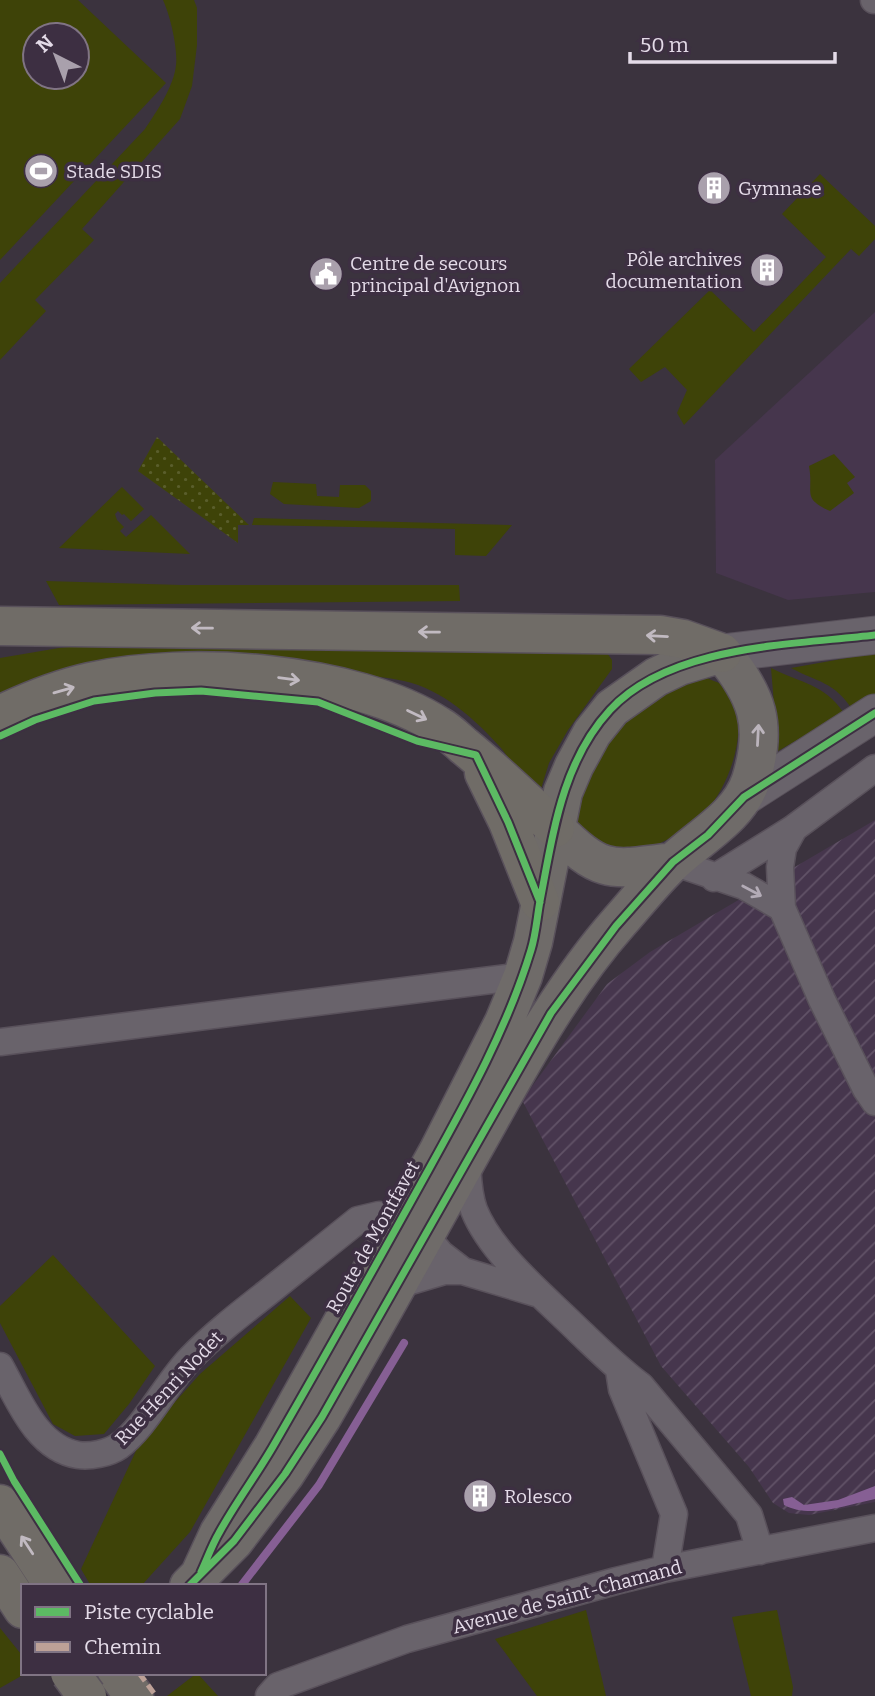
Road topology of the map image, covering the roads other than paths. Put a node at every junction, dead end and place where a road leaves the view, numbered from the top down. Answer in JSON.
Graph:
{"nodes":[{"id":1,"x":0,"y":626,"type":"edge"},
{"id":2,"x":875,"y":635,"type":"edge"},
{"id":3,"x":722,"y":653,"type":"junction"},
{"id":4,"x":875,"y":713,"type":"edge"},
{"id":5,"x":0,"y":715,"type":"edge"},
{"id":6,"x":476,"y":755,"type":"junction"},
{"id":7,"x":875,"y":768,"type":"edge"},
{"id":8,"x":744,"y":797,"type":"junction"},
{"id":9,"x":555,"y":828,"type":"junction"},
{"id":10,"x":794,"y":828,"type":"junction"},
{"id":11,"x":673,"y":862,"type":"junction"},
{"id":12,"x":714,"y":878,"type":"junction"},
{"id":13,"x":540,"y":902,"type":"junction"},
{"id":14,"x":782,"y":908,"type":"junction"},
{"id":15,"x":523,"y":976,"type":"junction"},
{"id":16,"x":0,"y":1042,"type":"edge"},
{"id":17,"x":875,"y":1102,"type":"edge"},
{"id":18,"x":467,"y":1160,"type":"junction"},
{"id":19,"x":412,"y":1229,"type":"junction"},
{"id":20,"x":484,"y":1231,"type":"junction"},
{"id":21,"x":463,"y":1271,"type":"junction"},
{"id":22,"x":397,"y":1285,"type":"junction"},
{"id":23,"x":537,"y":1293,"type":"junction"},
{"id":24,"x":0,"y":1366,"type":"edge"},
{"id":25,"x":619,"y":1370,"type":"junction"},
{"id":26,"x":0,"y":1504,"type":"edge"},
{"id":27,"x":875,"y":1528,"type":"edge"},
{"id":28,"x":760,"y":1551,"type":"junction"},
{"id":29,"x":665,"y":1569,"type":"junction"},
{"id":30,"x":0,"y":1573,"type":"edge"},
{"id":31,"x":195,"y":1579,"type":"edge"},
{"id":32,"x":53,"y":1584,"type":"edge"},
{"id":33,"x":21,"y":1606,"type":"edge"},
{"id":34,"x":71,"y":1675,"type":"edge"},
{"id":35,"x":123,"y":1684,"type":"edge"},
{"id":36,"x":85,"y":1696,"type":"edge"},
{"id":37,"x":269,"y":1696,"type":"edge"}],
"edges":[{"from":3,"to":1,"type":"highway","one_way":true},
{"from":2,"to":3,"type":"main road"},
{"from":8,"to":3,"type":"main road","one_way":true},
{"from":3,"to":9,"type":"main road"},
{"from":4,"to":8,"type":"main road"},
{"from":5,"to":6,"type":"highway","one_way":true},
{"from":6,"to":9,"type":"highway"},
{"from":6,"to":13,"type":"highway"},
{"from":7,"to":10,"type":"street"},
{"from":8,"to":11,"type":"main road"},
{"from":9,"to":11,"type":"main road"},
{"from":9,"to":13,"type":"main road","name":"Route de Montfavet"},
{"from":10,"to":12,"type":"street"},
{"from":10,"to":14,"type":"street"},
{"from":11,"to":12,"type":"street"},
{"from":11,"to":18,"type":"main road","name":"Route de Montfavet"},
{"from":12,"to":14,"type":"street","one_way":true},
{"from":13,"to":15,"type":"main road","name":"Route de Montfavet"},
{"from":14,"to":17,"type":"street"},
{"from":15,"to":16,"type":"street"},
{"from":15,"to":19,"type":"main road","name":"Route de Montfavet"},
{"from":18,"to":19,"type":"main road","name":"Route de Montfavet"},
{"from":18,"to":20,"type":"street"},
{"from":19,"to":20,"type":"street","name":"Rue Henri Nodet"},
{"from":19,"to":21,"type":"street"},
{"from":19,"to":22,"type":"main road","name":"Route de Montfavet"},
{"from":19,"to":24,"type":"street","name":"Rue Henri Nodet"},
{"from":19,"to":31,"type":"main road","name":"Route de Montfavet"},
{"from":20,"to":23,"type":"street"},
{"from":21,"to":22,"type":"street"},
{"from":21,"to":23,"type":"street"},
{"from":22,"to":31,"type":"main road","name":"Route de Montfavet"},
{"from":23,"to":25,"type":"street"},
{"from":25,"to":28,"type":"street"},
{"from":25,"to":29,"type":"street"},
{"from":32,"to":26,"type":"highway","one_way":true},
{"from":27,"to":28,"type":"street","name":"Avenue de Saint-Chamand"},
{"from":28,"to":29,"type":"street","name":"Avenue de Saint-Chamand"},
{"from":29,"to":37,"type":"street","name":"Avenue de Saint-Chamand"},
{"from":30,"to":33,"type":"highway"},
{"from":34,"to":36,"type":"highway","bridge":true},
{"from":35,"to":36,"type":"main road"}]}
